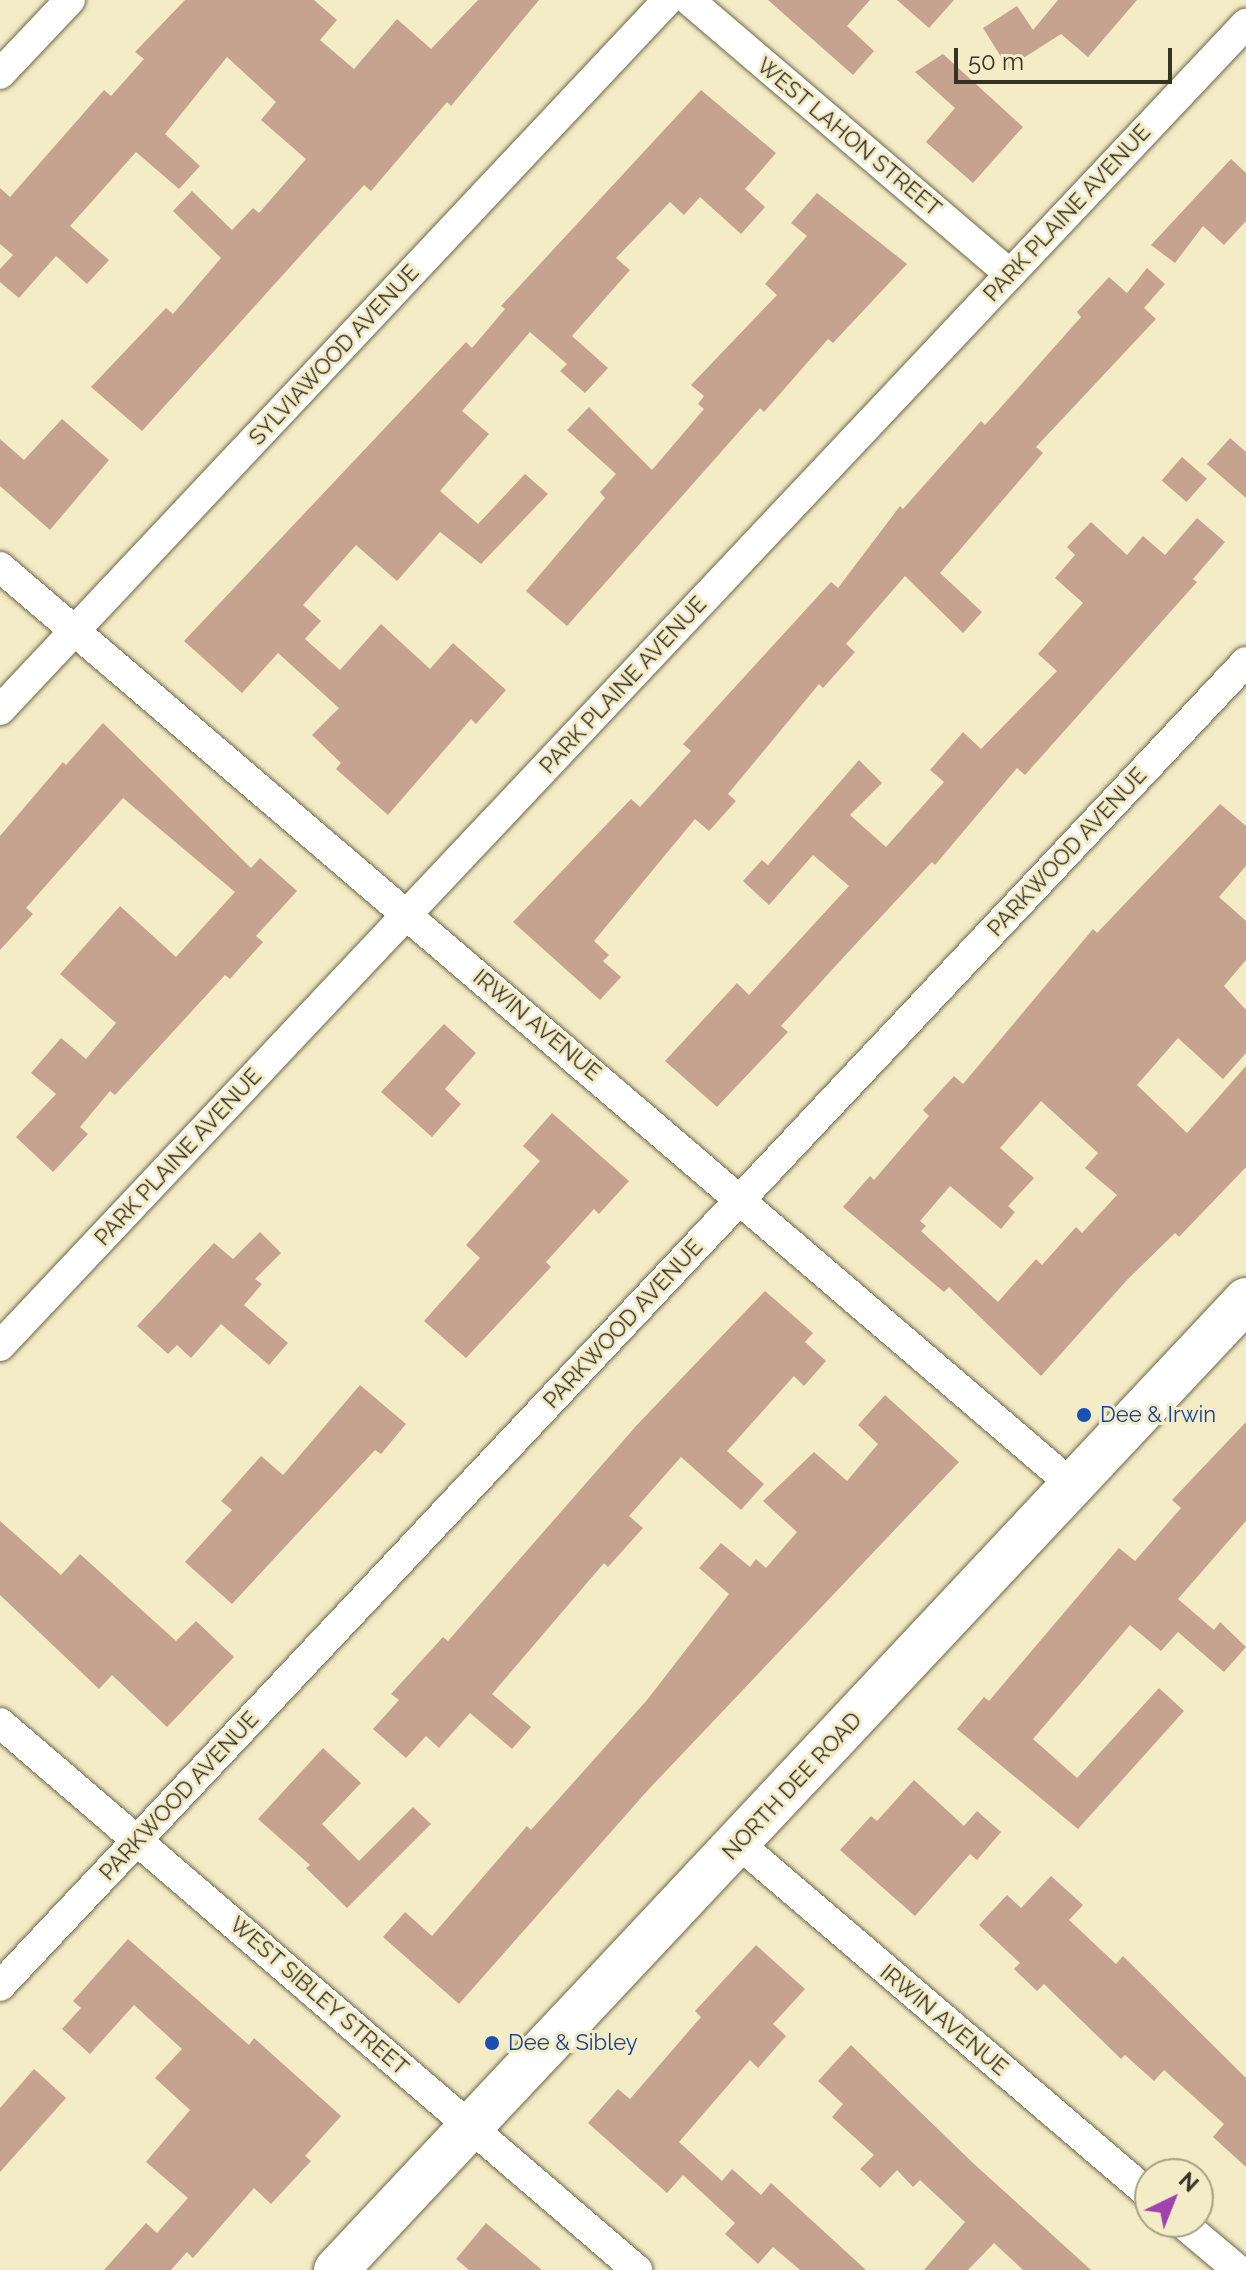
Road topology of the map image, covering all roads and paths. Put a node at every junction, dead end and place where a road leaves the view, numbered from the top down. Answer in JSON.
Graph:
{"nodes":[{"id":1,"x":70,"y":0,"type":"edge"},
{"id":2,"x":668,"y":0,"type":"edge"},
{"id":3,"x":689,"y":0,"type":"edge"},
{"id":4,"x":1246,"y":24,"type":"edge"},
{"id":5,"x":0,"y":74,"type":"edge"},
{"id":6,"x":1010,"y":274,"type":"junction"},
{"id":7,"x":0,"y":567,"type":"edge"},
{"id":8,"x":74,"y":631,"type":"junction"},
{"id":9,"x":1246,"y":662,"type":"edge"},
{"id":10,"x":0,"y":710,"type":"edge"},
{"id":11,"x":406,"y":915,"type":"junction"},
{"id":12,"x":741,"y":1198,"type":"junction"},
{"id":13,"x":1246,"y":1300,"type":"edge"},
{"id":14,"x":0,"y":1346,"type":"edge"},
{"id":15,"x":1072,"y":1485,"type":"junction"},
{"id":16,"x":0,"y":1723,"type":"edge"},
{"id":17,"x":137,"y":1840,"type":"junction"},
{"id":18,"x":739,"y":1844,"type":"junction"},
{"id":19,"x":0,"y":1986,"type":"edge"},
{"id":20,"x":471,"y":2127,"type":"junction"},
{"id":21,"x":1134,"y":2181,"type":"edge"},
{"id":22,"x":1200,"y":2238,"type":"edge"},
{"id":23,"x":336,"y":2270,"type":"edge"},
{"id":24,"x":637,"y":2270,"type":"edge"},
{"id":25,"x":1238,"y":2270,"type":"edge"}],
"edges":[{"from":1,"to":5,"type":"street"},
{"from":2,"to":8,"type":"street","name":"SYLVIAWOOD AVENUE"},
{"from":3,"to":6,"type":"street","name":"WEST LAHON STREET"},
{"from":4,"to":6,"type":"street","name":"PARK PLAINE AVENUE"},
{"from":6,"to":11,"type":"street","name":"PARK PLAINE AVENUE"},
{"from":7,"to":8,"type":"street","name":"IRWIN AVENUE"},
{"from":8,"to":10,"type":"street","name":"SYLVIAWOOD AVENUE"},
{"from":8,"to":11,"type":"street","name":"IRWIN AVENUE"},
{"from":9,"to":12,"type":"street","name":"PARKWOOD AVENUE"},
{"from":11,"to":12,"type":"street","name":"IRWIN AVENUE"},
{"from":11,"to":14,"type":"street","name":"PARK PLAINE AVENUE"},
{"from":12,"to":15,"type":"street","name":"IRWIN AVENUE"},
{"from":12,"to":17,"type":"street","name":"PARKWOOD AVENUE"},
{"from":13,"to":15,"type":"main road","name":"NORTH DEE ROAD"},
{"from":15,"to":18,"type":"main road","name":"NORTH DEE ROAD"},
{"from":16,"to":17,"type":"street","name":"WEST SIBLEY STREET"},
{"from":17,"to":19,"type":"street","name":"PARKWOOD AVENUE"},
{"from":17,"to":20,"type":"street","name":"WEST SIBLEY STREET"},
{"from":18,"to":20,"type":"main road","name":"NORTH DEE ROAD"},
{"from":18,"to":21,"type":"street","name":"IRWIN AVENUE"},
{"from":20,"to":23,"type":"main road","name":"NORTH DEE ROAD"},
{"from":20,"to":24,"type":"street","name":"WEST SIBLEY STREET"},
{"from":22,"to":25,"type":"street"}]}
